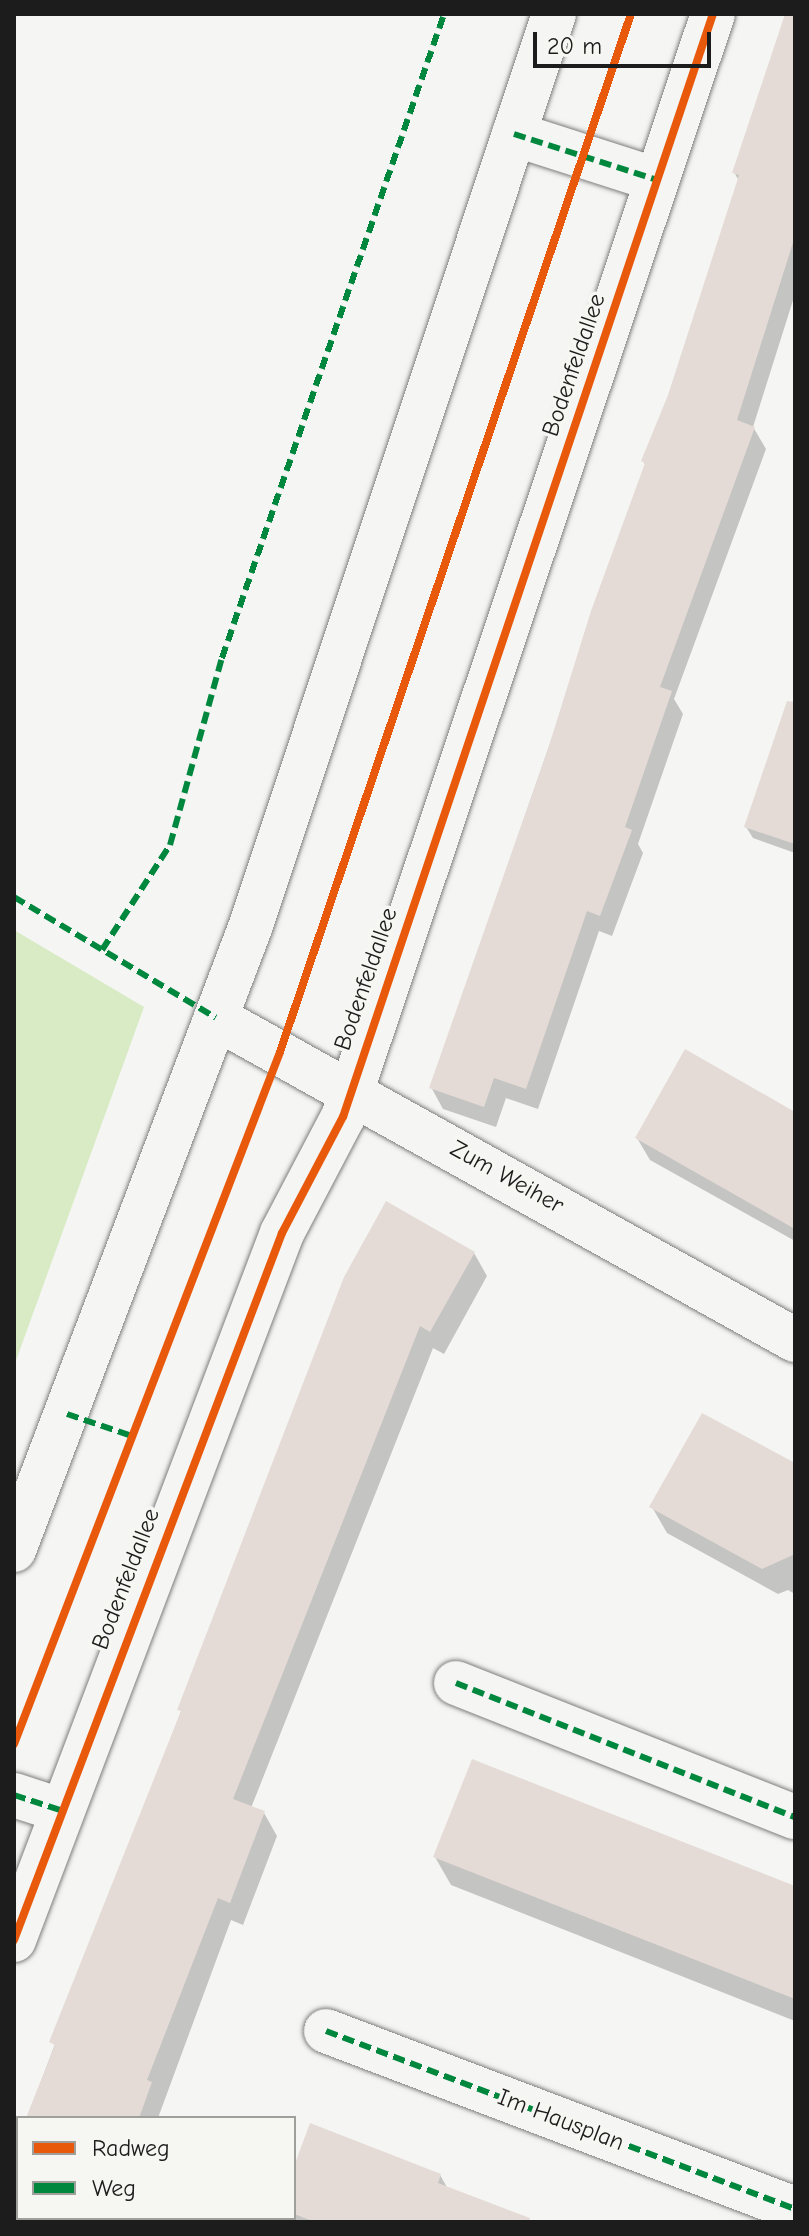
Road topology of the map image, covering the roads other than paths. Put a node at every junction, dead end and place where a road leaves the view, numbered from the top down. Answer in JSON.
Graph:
{"nodes":[{"id":1,"x":554,"y":14,"type":"edge"},
{"id":2,"x":713,"y":14,"type":"edge"},
{"id":3,"x":514,"y":134,"type":"junction"},
{"id":4,"x":657,"y":180,"type":"junction"},
{"id":5,"x":216,"y":1018,"type":"junction"},
{"id":6,"x":352,"y":1090,"type":"junction"},
{"id":7,"x":795,"y":1340,"type":"edge"},
{"id":8,"x":14,"y":1550,"type":"edge"},
{"id":9,"x":456,"y":1683,"type":"dead end"},
{"id":10,"x":14,"y":1795,"type":"edge"},
{"id":11,"x":60,"y":1810,"type":"junction"},
{"id":12,"x":795,"y":1817,"type":"edge"},
{"id":13,"x":14,"y":1940,"type":"edge"},
{"id":14,"x":326,"y":2031,"type":"dead end"},
{"id":15,"x":795,"y":2209,"type":"edge"}],
"edges":[{"from":1,"to":3,"type":"street"},
{"from":2,"to":4,"type":"street","name":"Bodenfeldallee"},
{"from":3,"to":4,"type":"street"},
{"from":3,"to":5,"type":"street"},
{"from":4,"to":6,"type":"street","name":"Bodenfeldallee"},
{"from":5,"to":6,"type":"street","name":"Zum Weiher"},
{"from":5,"to":8,"type":"street"},
{"from":6,"to":7,"type":"street","name":"Zum Weiher"},
{"from":6,"to":11,"type":"street","name":"Bodenfeldallee"},
{"from":9,"to":12,"type":"street"},
{"from":10,"to":11,"type":"street"},
{"from":11,"to":13,"type":"street","name":"Bodenfeldallee"},
{"from":14,"to":15,"type":"street","name":"Im Hausplan"}]}
